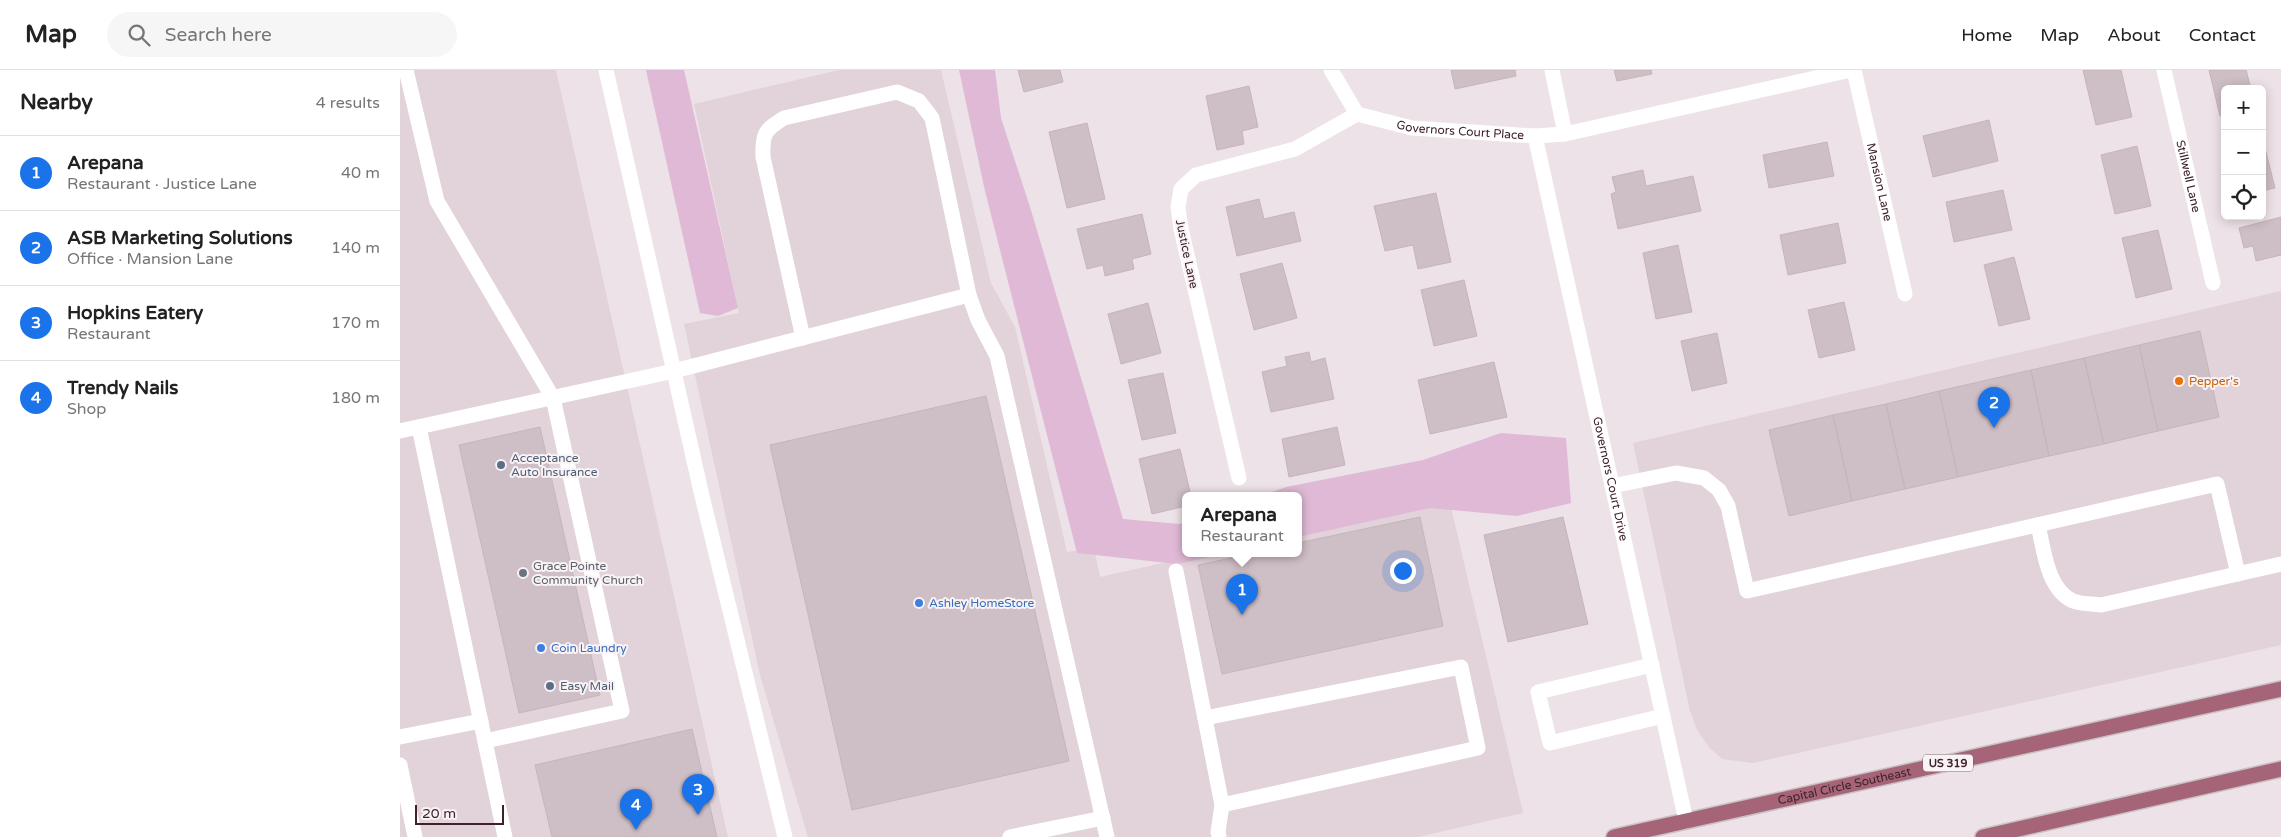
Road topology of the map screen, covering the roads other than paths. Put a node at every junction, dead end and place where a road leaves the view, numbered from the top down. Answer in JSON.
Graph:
{"nodes":[{"id":1,"x":406,"y":70,"type":"edge"},
{"id":2,"x":606,"y":70,"type":"edge"},
{"id":3,"x":1331,"y":70,"type":"edge"},
{"id":4,"x":1552,"y":70,"type":"edge"},
{"id":5,"x":1852,"y":70,"type":"edge"},
{"id":6,"x":2164,"y":70,"type":"edge"},
{"id":7,"x":1835,"y":72,"type":"edge"},
{"id":8,"x":1357,"y":114,"type":"junction"},
{"id":9,"x":1565,"y":134,"type":"junction"},
{"id":10,"x":1535,"y":136,"type":"junction"},
{"id":11,"x":2213,"y":283,"type":"dead end"},
{"id":12,"x":1905,"y":294,"type":"dead end"},
{"id":13,"x":969,"y":295,"type":"junction"},
{"id":14,"x":803,"y":338,"type":"junction"},
{"id":15,"x":674,"y":371,"type":"junction"},
{"id":16,"x":553,"y":398,"type":"junction"},
{"id":17,"x":419,"y":427,"type":"junction"},
{"id":18,"x":400,"y":431,"type":"edge"},
{"id":19,"x":1239,"y":478,"type":"dead end"},
{"id":20,"x":1612,"y":486,"type":"junction"},
{"id":21,"x":2038,"y":525,"type":"junction"},
{"id":22,"x":2281,"y":564,"type":"edge"},
{"id":23,"x":1176,"y":571,"type":"dead end"},
{"id":24,"x":2238,"y":574,"type":"junction"},
{"id":25,"x":1652,"y":665,"type":"junction"},
{"id":26,"x":2281,"y":689,"type":"edge"},
{"id":27,"x":1663,"y":716,"type":"junction"},
{"id":28,"x":1205,"y":718,"type":"junction"},
{"id":29,"x":480,"y":721,"type":"junction"},
{"id":30,"x":400,"y":737,"type":"edge"},
{"id":31,"x":485,"y":741,"type":"junction"},
{"id":32,"x":400,"y":765,"type":"edge"},
{"id":33,"x":2281,"y":769,"type":"edge"},
{"id":34,"x":1222,"y":805,"type":"junction"},
{"id":35,"x":1103,"y":818,"type":"junction"},
{"id":36,"x":1686,"y":821,"type":"junction"},
{"id":37,"x":415,"y":837,"type":"edge"},
{"id":38,"x":505,"y":837,"type":"edge"},
{"id":39,"x":785,"y":837,"type":"edge"},
{"id":40,"x":1010,"y":837,"type":"edge"},
{"id":41,"x":1107,"y":837,"type":"edge"},
{"id":42,"x":1219,"y":837,"type":"edge"},
{"id":43,"x":1614,"y":837,"type":"edge"},
{"id":44,"x":1677,"y":837,"type":"edge"},
{"id":45,"x":1983,"y":837,"type":"edge"}],
"edges":[{"from":1,"to":16,"type":"street"},
{"from":2,"to":15,"type":"street"},
{"from":3,"to":8,"type":"street"},
{"from":4,"to":9,"type":"street"},
{"from":5,"to":7,"type":"street"},
{"from":5,"to":12,"type":"street","name":"Mansion Lane"},
{"from":6,"to":11,"type":"street","name":"Stillwell Lane"},
{"from":7,"to":9,"type":"street"},
{"from":8,"to":10,"type":"street","name":"Governors Court Place"},
{"from":8,"to":19,"type":"street","name":"Justice Lane"},
{"from":9,"to":10,"type":"street","name":"Governors Court Place"},
{"from":10,"to":20,"type":"street","name":"Governors Court Drive"},
{"from":13,"to":14,"type":"street"},
{"from":13,"to":14,"type":"street"},
{"from":13,"to":35,"type":"street"},
{"from":14,"to":15,"type":"street"},
{"from":15,"to":16,"type":"street"},
{"from":15,"to":39,"type":"street"},
{"from":16,"to":17,"type":"street"},
{"from":16,"to":31,"type":"street"},
{"from":17,"to":18,"type":"street"},
{"from":17,"to":29,"type":"street"},
{"from":20,"to":21,"type":"street"},
{"from":20,"to":25,"type":"street","name":"Governors Court Drive"},
{"from":21,"to":24,"type":"street"},
{"from":21,"to":24,"type":"street"},
{"from":22,"to":24,"type":"street"},
{"from":23,"to":28,"type":"street"},
{"from":25,"to":27,"type":"street","name":"Governors Court Drive"},
{"from":25,"to":27,"type":"street"},
{"from":26,"to":36,"type":"main road","name":"Capital Circle Southeast","number":"US 319"},
{"from":27,"to":36,"type":"street","name":"Governors Court Drive"},
{"from":28,"to":34,"type":"street"},
{"from":28,"to":34,"type":"street"},
{"from":29,"to":30,"type":"street"},
{"from":29,"to":31,"type":"street"},
{"from":31,"to":38,"type":"street"},
{"from":32,"to":37,"type":"street"},
{"from":33,"to":45,"type":"main road"},
{"from":34,"to":42,"type":"street"},
{"from":35,"to":40,"type":"street"},
{"from":35,"to":41,"type":"street"},
{"from":36,"to":43,"type":"main road","name":"Capital Circle Southeast","number":"US 319"},
{"from":36,"to":44,"type":"main road"}]}
